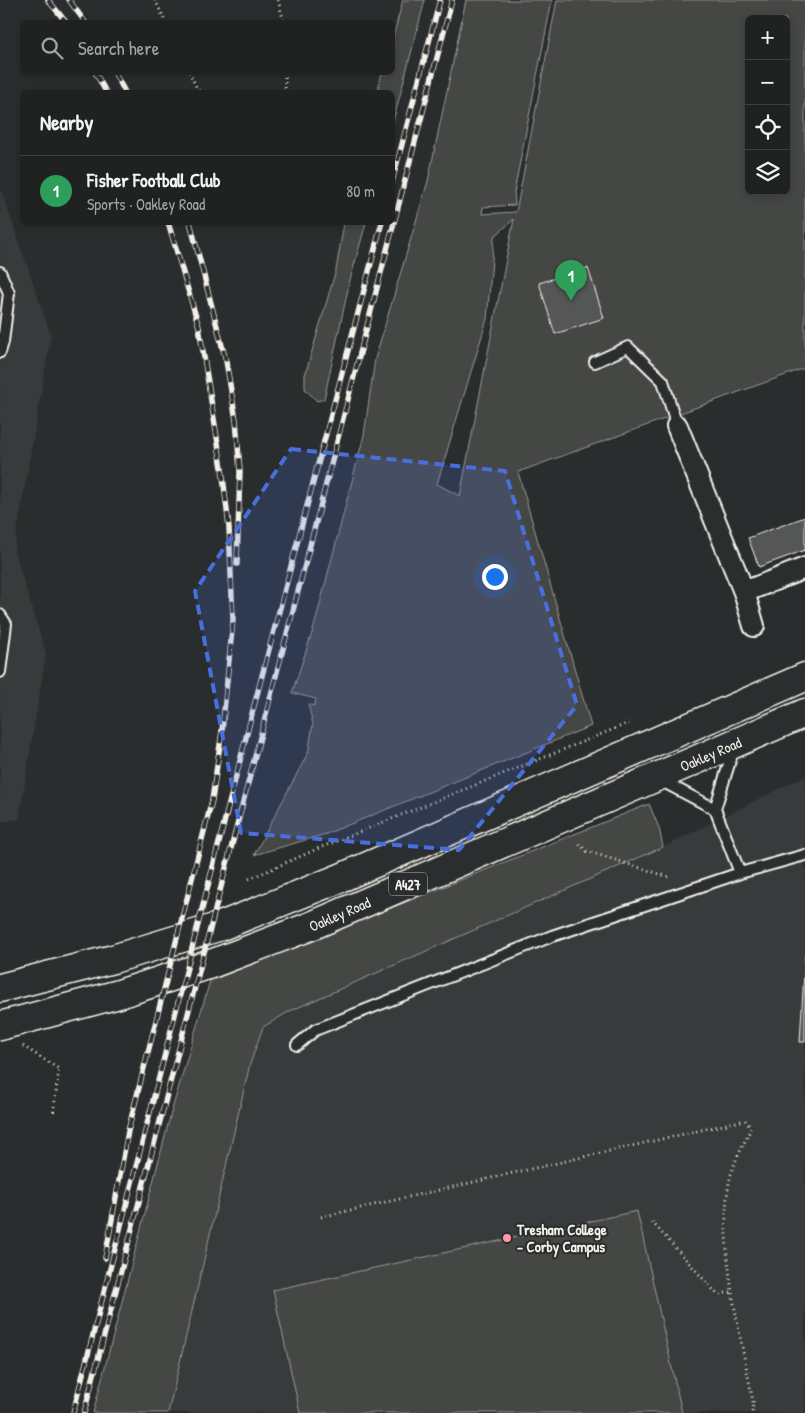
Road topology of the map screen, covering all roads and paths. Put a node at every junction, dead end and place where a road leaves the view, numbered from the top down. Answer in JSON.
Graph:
{"nodes":[{"id":1,"x":156,"y":0,"type":"edge"},
{"id":2,"x":278,"y":0,"type":"edge"},
{"id":3,"x":165,"y":20,"type":"edge"},
{"id":4,"x":283,"y":20,"type":"edge"},
{"id":5,"x":190,"y":75,"type":"edge"},
{"id":6,"x":285,"y":75,"type":"edge"},
{"id":7,"x":198,"y":90,"type":"edge"},
{"id":8,"x":285,"y":90,"type":"edge"},
{"id":9,"x":0,"y":272,"type":"edge"},
{"id":10,"x":0,"y":352,"type":"edge"},
{"id":11,"x":595,"y":362,"type":"dead end"},
{"id":12,"x":677,"y":426,"type":"joint"},
{"id":13,"x":805,"y":568,"type":"edge"},
{"id":14,"x":744,"y":592,"type":"junction"},
{"id":15,"x":0,"y":615,"type":"edge"},
{"id":16,"x":754,"y":626,"type":"dead end"},
{"id":17,"x":0,"y":672,"type":"edge"},
{"id":18,"x":805,"y":676,"type":"edge"},
{"id":19,"x":805,"y":713,"type":"edge"},
{"id":20,"x":635,"y":720,"type":"dead end"},
{"id":21,"x":736,"y":743,"type":"junction"},
{"id":22,"x":656,"y":777,"type":"junction"},
{"id":23,"x":715,"y":809,"type":"junction"},
{"id":24,"x":579,"y":844,"type":"dead end"},
{"id":25,"x":805,"y":855,"type":"edge"},
{"id":26,"x":740,"y":873,"type":"junction"},
{"id":27,"x":249,"y":879,"type":"dead end"},
{"id":28,"x":683,"y":891,"type":"junction"},
{"id":29,"x":0,"y":988,"type":"edge"},
{"id":30,"x":0,"y":1026,"type":"edge"},
{"id":31,"x":297,"y":1045,"type":"dead end"},
{"id":32,"x":23,"y":1046,"type":"dead end"},
{"id":33,"x":53,"y":1116,"type":"dead end"},
{"id":34,"x":321,"y":1217,"type":"dead end"},
{"id":35,"x":652,"y":1222,"type":"dead end"},
{"id":36,"x":734,"y":1292,"type":"junction"},
{"id":37,"x":752,"y":1413,"type":"edge"}],
"edges":[{"from":1,"to":3,"type":"path"},
{"from":2,"to":4,"type":"path"},
{"from":5,"to":7,"type":"path"},
{"from":6,"to":8,"type":"path"},
{"from":9,"to":10,"type":"lane"},
{"from":11,"to":12,"type":"lane"},
{"from":12,"to":14,"type":"street"},
{"from":13,"to":14,"type":"street"},
{"from":14,"to":16,"type":"street"},
{"from":15,"to":17,"type":"lane"},
{"from":18,"to":29,"type":"highway","number":"A427"},
{"from":19,"to":21,"type":"highway","name":"Oakley Road","number":"A427"},
{"from":20,"to":27,"type":"path"},
{"from":21,"to":22,"type":"highway","name":"Oakley Road","number":"A427"},
{"from":21,"to":23,"type":"lane"},
{"from":22,"to":23,"type":"lane"},
{"from":22,"to":30,"type":"highway","name":"Oakley Road","number":"A427"},
{"from":23,"to":26,"type":"lane"},
{"from":24,"to":28,"type":"path"},
{"from":25,"to":26,"type":"lane"},
{"from":26,"to":28,"type":"lane"},
{"from":28,"to":31,"type":"lane"},
{"from":32,"to":33,"type":"path"},
{"from":34,"to":36,"type":"path"},
{"from":35,"to":36,"type":"path"},
{"from":36,"to":37,"type":"path"}]}
